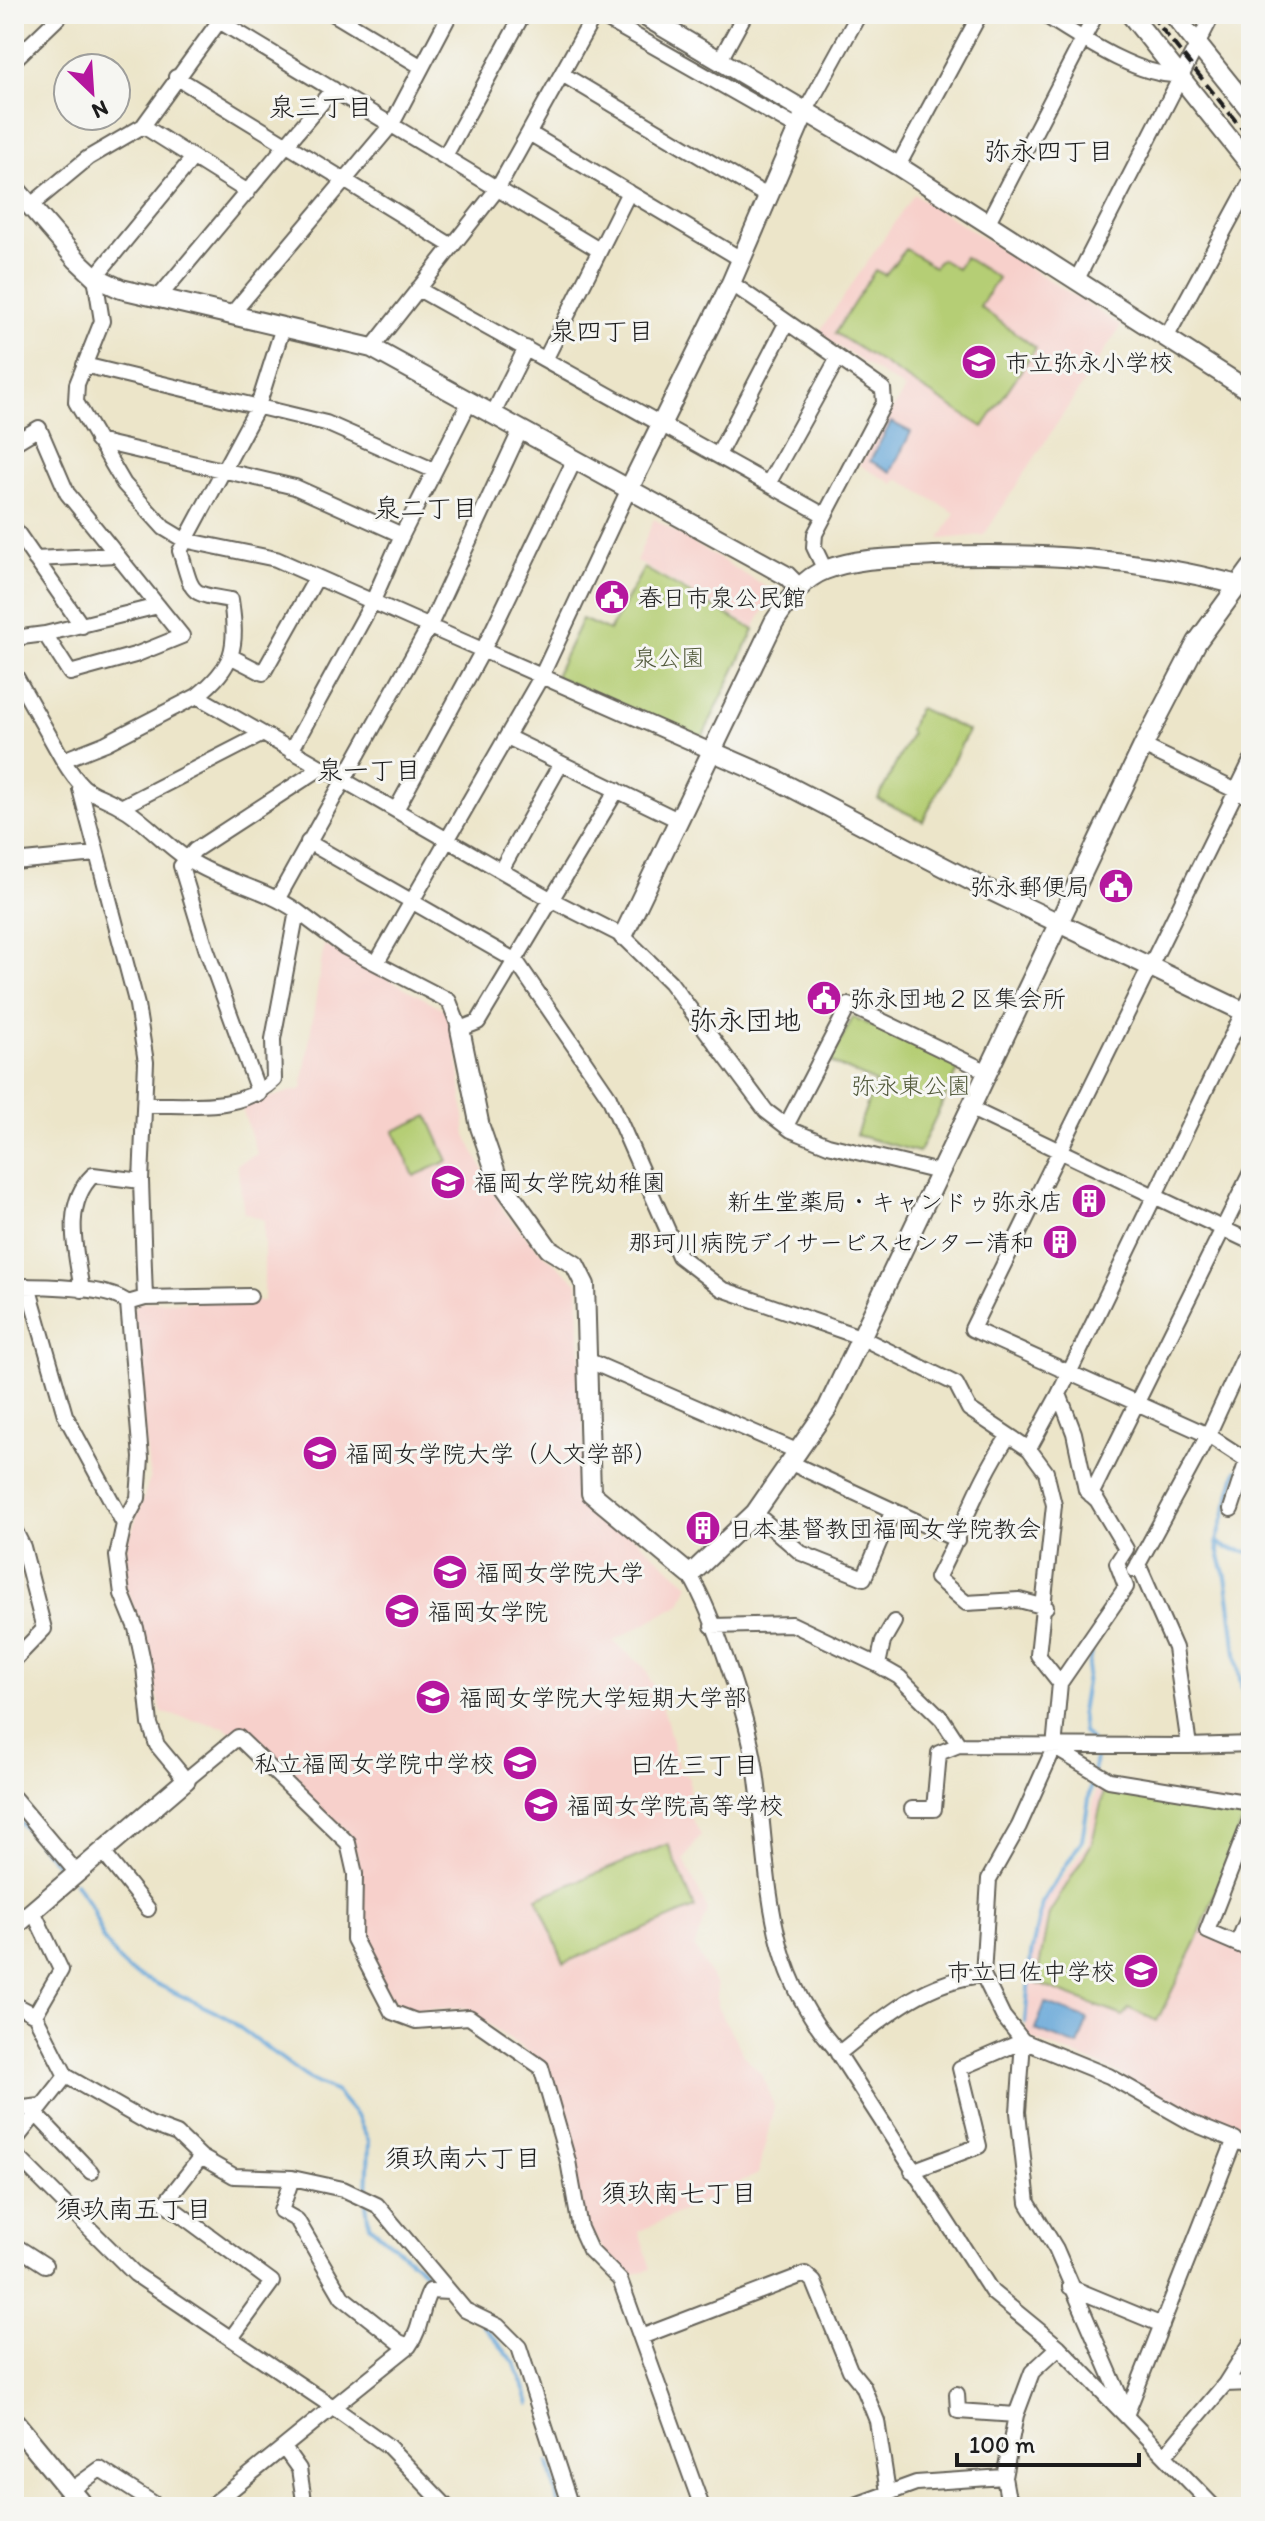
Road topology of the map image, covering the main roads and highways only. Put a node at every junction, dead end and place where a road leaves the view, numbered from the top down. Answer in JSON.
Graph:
{"nodes":[{"id":1,"x":14,"y":2422,"type":"edge"},
{"id":2,"x":84,"y":2507,"type":"edge"}],
"edges":[{"from":1,"to":2,"type":"main road"}]}
